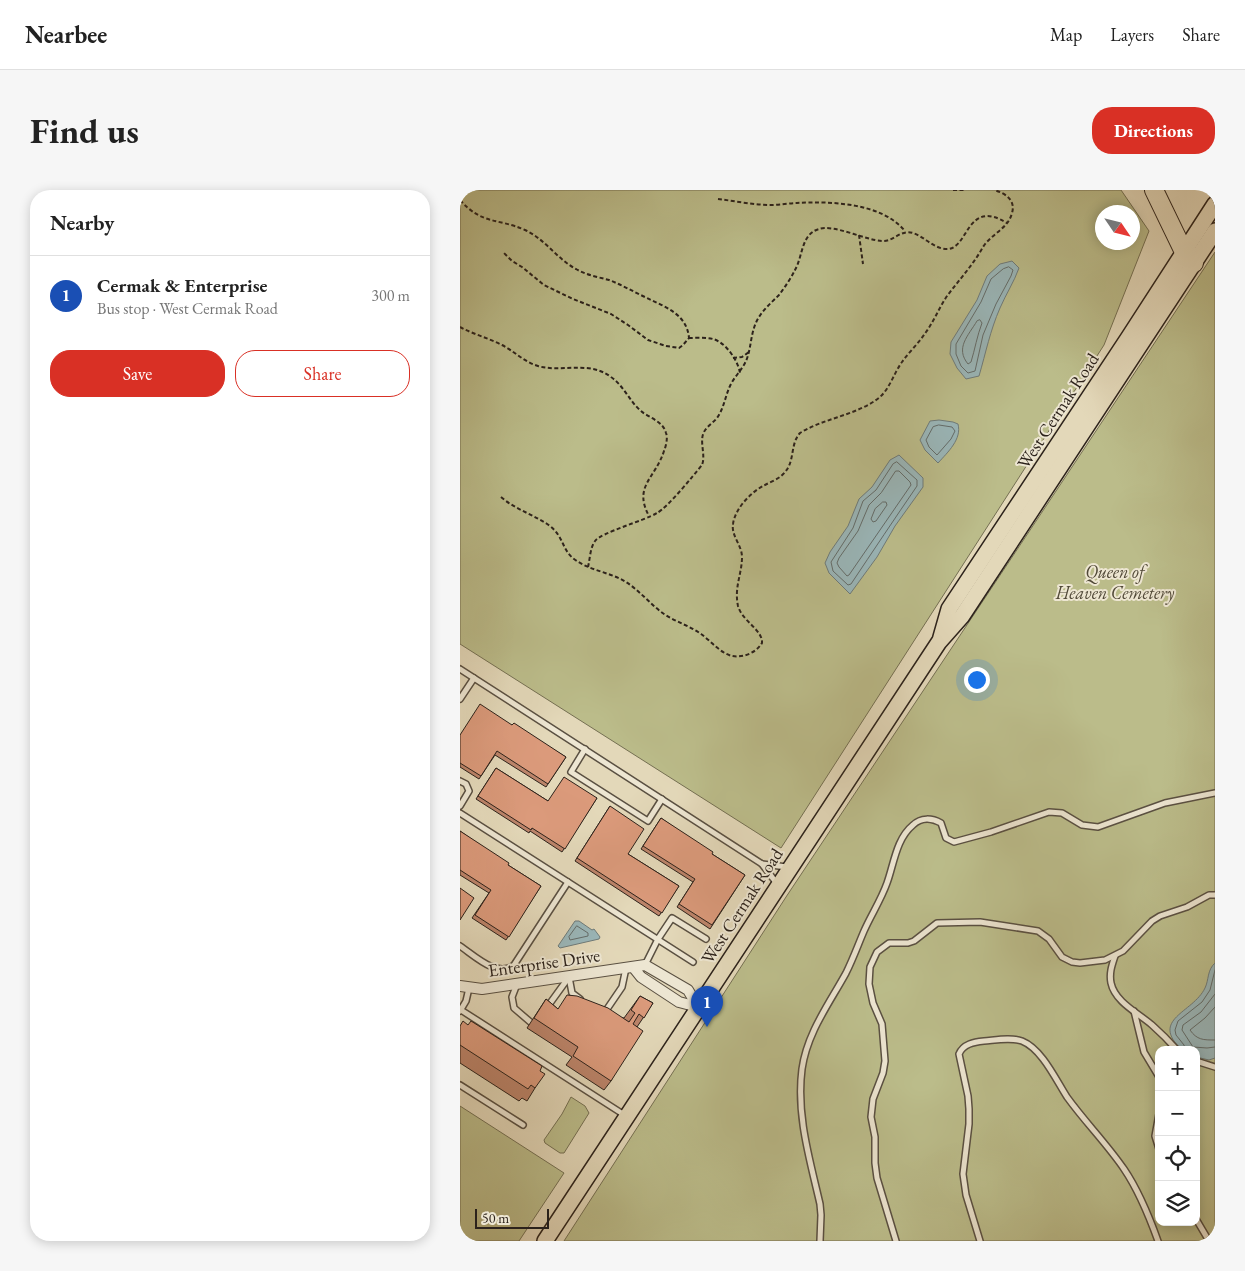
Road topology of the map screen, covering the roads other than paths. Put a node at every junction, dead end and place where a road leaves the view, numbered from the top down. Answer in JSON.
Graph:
{"nodes":[{"id":1,"x":1154,"y":190,"type":"edge"},
{"id":2,"x":1215,"y":204,"type":"edge"},
{"id":3,"x":1215,"y":231,"type":"edge"},
{"id":4,"x":1189,"y":258,"type":"junction"},
{"id":5,"x":460,"y":669,"type":"edge"},
{"id":6,"x":474,"y":678,"type":"junction"},
{"id":7,"x":460,"y":699,"type":"edge"},
{"id":8,"x":585,"y":750,"type":"junction"},
{"id":9,"x":460,"y":781,"type":"edge"},
{"id":10,"x":1215,"y":793,"type":"edge"},
{"id":11,"x":662,"y":799,"type":"junction"},
{"id":12,"x":460,"y":806,"type":"edge"},
{"id":13,"x":460,"y":813,"type":"edge"},
{"id":14,"x":762,"y":864,"type":"junction"},
{"id":15,"x":790,"y":867,"type":"junction"},
{"id":16,"x":568,"y":882,"type":"junction"},
{"id":17,"x":778,"y":885,"type":"junction"},
{"id":18,"x":1215,"y":895,"type":"edge"},
{"id":19,"x":658,"y":939,"type":"junction"},
{"id":20,"x":706,"y":940,"type":"dead end"},
{"id":21,"x":460,"y":946,"type":"edge"},
{"id":22,"x":1115,"y":956,"type":"junction"},
{"id":23,"x":693,"y":962,"type":"dead end"},
{"id":24,"x":645,"y":965,"type":"junction"},
{"id":25,"x":629,"y":968,"type":"junction"},
{"id":26,"x":569,"y":976,"type":"junction"},
{"id":27,"x":517,"y":984,"type":"junction"},
{"id":28,"x":465,"y":987,"type":"edge"},
{"id":29,"x":698,"y":1007,"type":"junction"},
{"id":30,"x":578,"y":1008,"type":"edge"},
{"id":31,"x":460,"y":1010,"type":"edge"},
{"id":32,"x":1134,"y":1012,"type":"junction"},
{"id":33,"x":550,"y":1017,"type":"edge"},
{"id":34,"x":602,"y":1017,"type":"edge"},
{"id":35,"x":538,"y":1028,"type":"edge"},
{"id":36,"x":1173,"y":1046,"type":"edge"},
{"id":37,"x":1200,"y":1062,"type":"edge"},
{"id":38,"x":1215,"y":1067,"type":"edge"},
{"id":39,"x":1155,"y":1070,"type":"edge"},
{"id":40,"x":460,"y":1084,"type":"edge"},
{"id":41,"x":627,"y":1116,"type":"junction"},
{"id":42,"x":523,"y":1125,"type":"dead end"},
{"id":43,"x":1200,"y":1226,"type":"edge"},
{"id":44,"x":545,"y":1241,"type":"edge"},
{"id":45,"x":820,"y":1241,"type":"edge"},
{"id":46,"x":896,"y":1241,"type":"edge"},
{"id":47,"x":980,"y":1241,"type":"edge"},
{"id":48,"x":1158,"y":1241,"type":"edge"},
{"id":49,"x":1209,"y":1241,"type":"edge"}],
"edges":[{"from":1,"to":4,"type":"highway"},
{"from":2,"to":4,"type":"main road","name":"West Cermak Road"},
{"from":3,"to":4,"type":"main road","name":"West Cermak Road"},
{"from":4,"to":15,"type":"main road","name":"West Cermak Road"},
{"from":5,"to":6,"type":"lane"},
{"from":6,"to":7,"type":"lane"},
{"from":6,"to":8,"type":"lane"},
{"from":8,"to":11,"type":"lane"},
{"from":8,"to":11,"type":"lane"},
{"from":9,"to":12,"type":"lane"},
{"from":10,"to":45,"type":"lane"},
{"from":11,"to":14,"type":"lane"},
{"from":13,"to":16,"type":"lane"},
{"from":14,"to":15,"type":"lane"},
{"from":14,"to":17,"type":"lane"},
{"from":15,"to":17,"type":"main road","name":"West Cermak Road"},
{"from":16,"to":19,"type":"lane"},
{"from":16,"to":21,"type":"lane"},
{"from":17,"to":29,"type":"main road","name":"West Cermak Road"},
{"from":18,"to":22,"type":"lane"},
{"from":19,"to":20,"type":"lane"},
{"from":19,"to":23,"type":"lane"},
{"from":19,"to":24,"type":"lane"},
{"from":22,"to":32,"type":"lane"},
{"from":22,"to":46,"type":"lane"},
{"from":24,"to":25,"type":"street","name":"Enterprise Drive"},
{"from":24,"to":29,"type":"street"},
{"from":25,"to":26,"type":"street","name":"Enterprise Drive"},
{"from":25,"to":29,"type":"street"},
{"from":25,"to":34,"type":"lane"},
{"from":26,"to":27,"type":"street","name":"Enterprise Drive"},
{"from":26,"to":30,"type":"lane"},
{"from":26,"to":33,"type":"lane"},
{"from":27,"to":28,"type":"street","name":"Enterprise Drive"},
{"from":27,"to":35,"type":"lane"},
{"from":28,"to":31,"type":"lane"},
{"from":29,"to":41,"type":"main road","name":"West Cermak Road"},
{"from":31,"to":41,"type":"lane"},
{"from":32,"to":36,"type":"lane"},
{"from":32,"to":39,"type":"lane"},
{"from":37,"to":38,"type":"lane"},
{"from":40,"to":42,"type":"lane"},
{"from":41,"to":44,"type":"main road","name":"West Cermak Road"},
{"from":43,"to":49,"type":"lane"},
{"from":47,"to":48,"type":"lane"}]}
